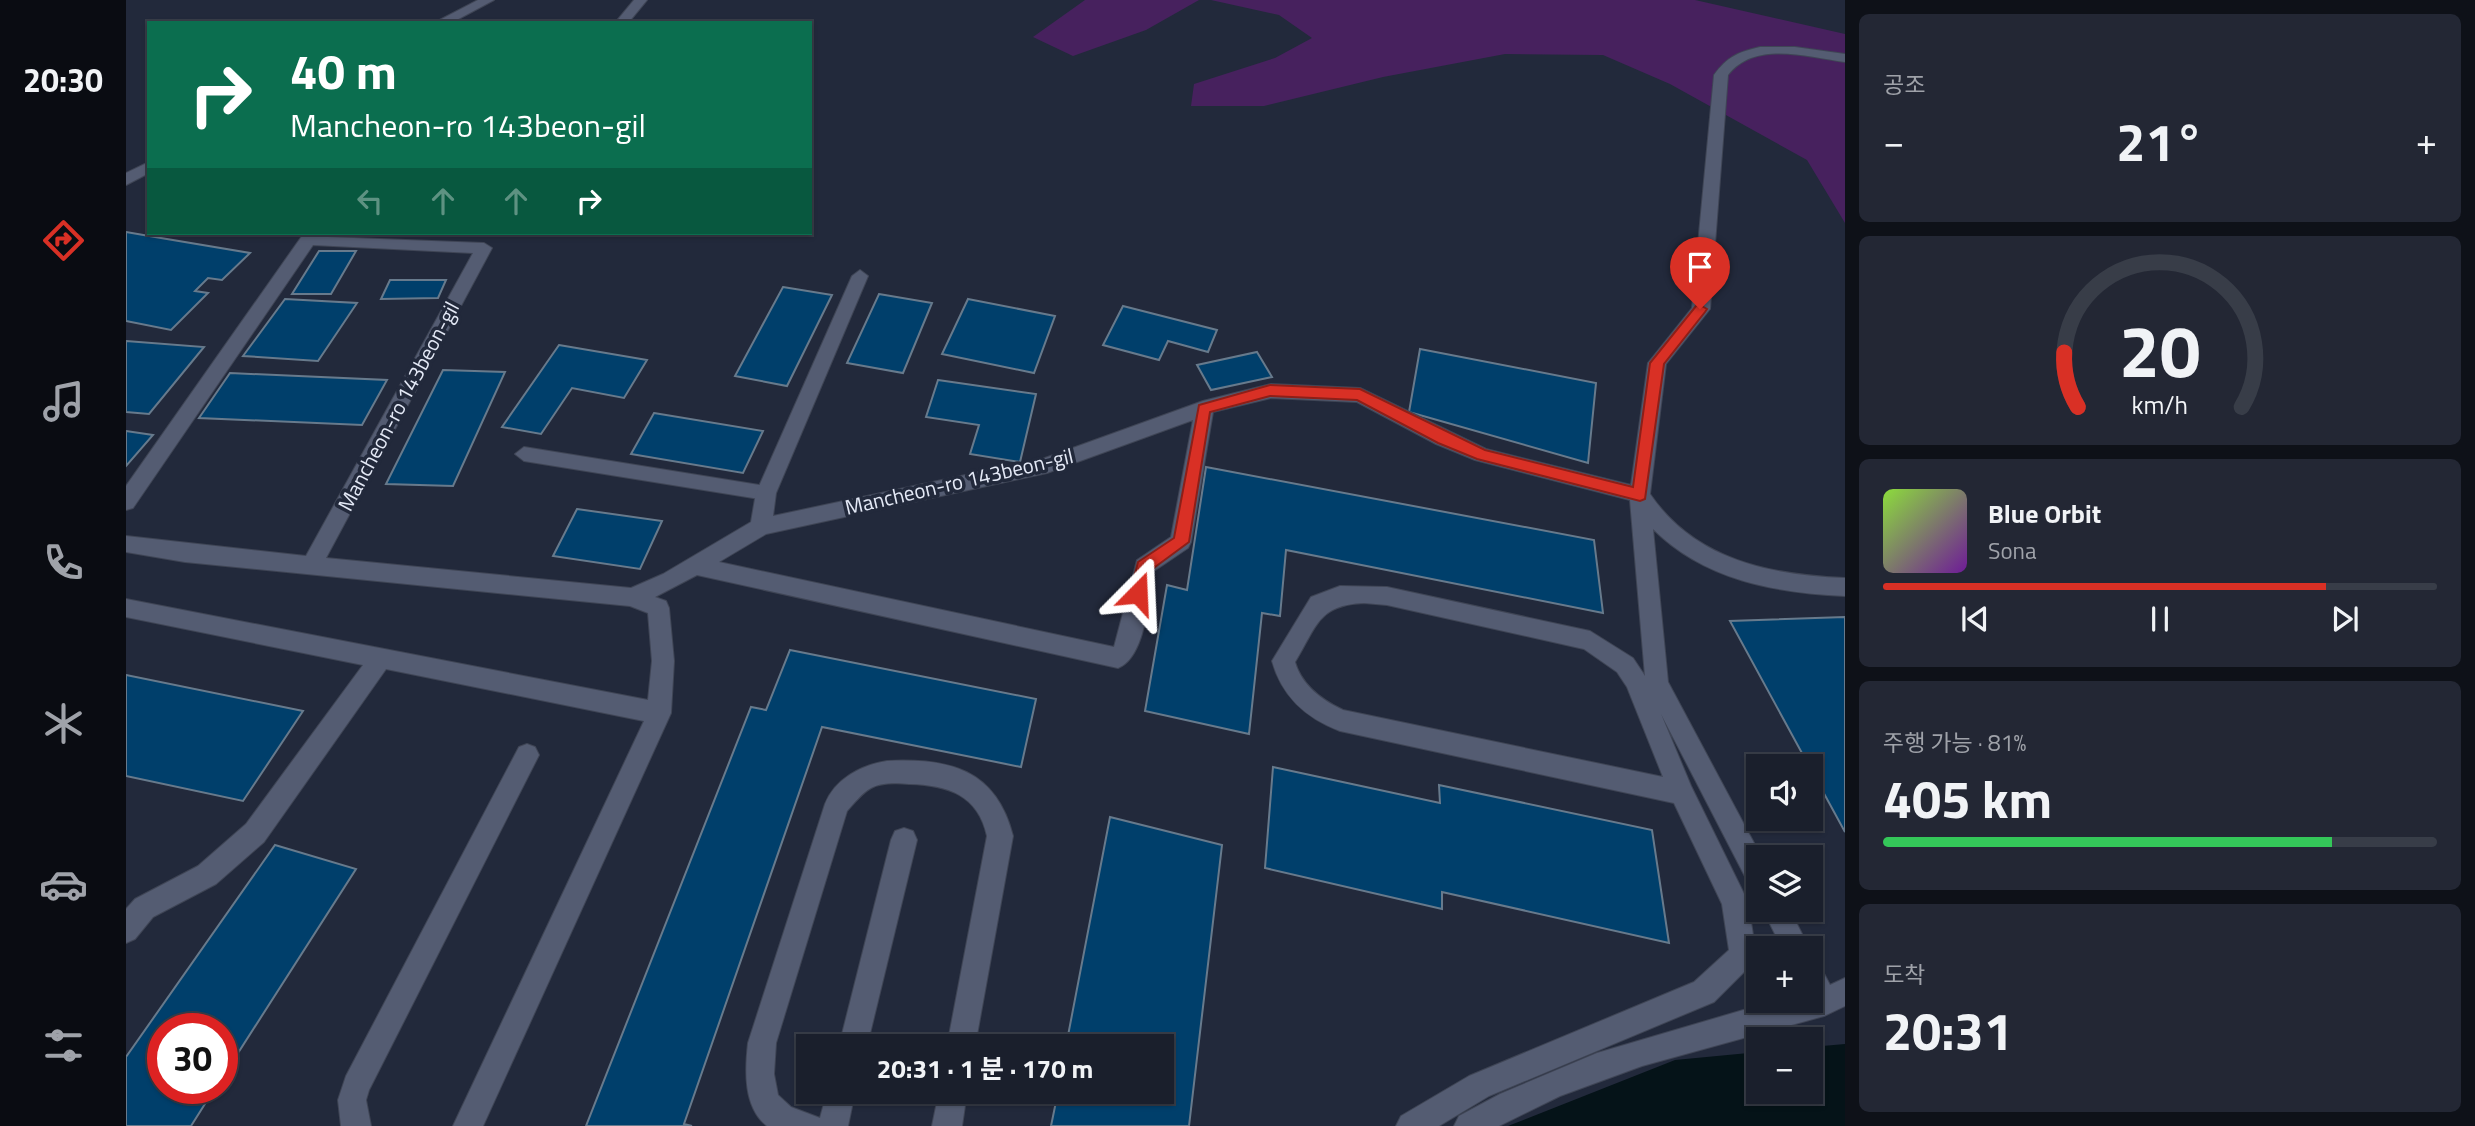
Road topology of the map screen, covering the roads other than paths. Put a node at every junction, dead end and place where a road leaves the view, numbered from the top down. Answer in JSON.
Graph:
{"nodes":[{"id":1,"x":488,"y":0,"type":"edge"},
{"id":2,"x":641,"y":0,"type":"edge"},
{"id":3,"x":444,"y":21,"type":"edge"},
{"id":4,"x":623,"y":21,"type":"edge"},
{"id":5,"x":1845,"y":58,"type":"edge"},
{"id":6,"x":126,"y":159,"type":"edge"},
{"id":7,"x":147,"y":166,"type":"edge"},
{"id":8,"x":147,"y":167,"type":"edge"},
{"id":9,"x":126,"y":180,"type":"edge"},
{"id":10,"x":860,"y":276,"type":"dead end"},
{"id":11,"x":1204,"y":409,"type":"junction"},
{"id":12,"x":524,"y":454,"type":"dead end"},
{"id":13,"x":766,"y":493,"type":"junction"},
{"id":14,"x":1640,"y":495,"type":"junction"},
{"id":15,"x":126,"y":502,"type":"edge"},
{"id":16,"x":761,"y":527,"type":"junction"},
{"id":17,"x":126,"y":544,"type":"edge"},
{"id":18,"x":312,"y":565,"type":"junction"},
{"id":19,"x":696,"y":566,"type":"junction"},
{"id":20,"x":1845,"y":587,"type":"edge"},
{"id":21,"x":632,"y":597,"type":"junction"},
{"id":22,"x":126,"y":608,"type":"edge"},
{"id":23,"x":380,"y":659,"type":"junction"},
{"id":24,"x":659,"y":713,"type":"junction"},
{"id":25,"x":527,"y":755,"type":"dead end"},
{"id":26,"x":1682,"y":793,"type":"junction"},
{"id":27,"x":904,"y":840,"type":"dead end"},
{"id":28,"x":1746,"y":852,"type":"edge"},
{"id":29,"x":135,"y":906,"type":"edge"},
{"id":30,"x":126,"y":930,"type":"edge"},
{"id":31,"x":1831,"y":994,"type":"edge"},
{"id":32,"x":856,"y":1034,"type":"edge"},
{"id":33,"x":963,"y":1034,"type":"edge"},
{"id":34,"x":838,"y":1104,"type":"edge"},
{"id":35,"x":951,"y":1104,"type":"edge"},
{"id":36,"x":356,"y":1126,"type":"edge"},
{"id":37,"x":468,"y":1126,"type":"edge"},
{"id":38,"x":809,"y":1126,"type":"edge"},
{"id":39,"x":833,"y":1126,"type":"edge"},
{"id":40,"x":947,"y":1126,"type":"edge"},
{"id":41,"x":1411,"y":1126,"type":"edge"},
{"id":42,"x":1469,"y":1126,"type":"edge"}],
"edges":[{"from":1,"to":3,"type":"street"},
{"from":2,"to":4,"type":"street"},
{"from":5,"to":14,"type":"street"},
{"from":6,"to":7,"type":"street"},
{"from":8,"to":9,"type":"street"},
{"from":10,"to":13,"type":"street"},
{"from":11,"to":14,"type":"street","name":"Mancheon-ro 143beon-gil"},
{"from":11,"to":16,"type":"street","name":"Mancheon-ro 143beon-gil"},
{"from":11,"to":19,"type":"street"},
{"from":12,"to":13,"type":"lane"},
{"from":13,"to":16,"type":"street"},
{"from":14,"to":20,"type":"street"},
{"from":14,"to":28,"type":"street"},
{"from":15,"to":18,"type":"street","name":"Mancheon-ro 143beon-gil"},
{"from":16,"to":19,"type":"street","name":"Mancheon-ro 143beon-gil"},
{"from":17,"to":18,"type":"street"},
{"from":18,"to":21,"type":"street"},
{"from":19,"to":21,"type":"street","name":"Mancheon-ro 143beon-gil"},
{"from":21,"to":24,"type":"street"},
{"from":22,"to":23,"type":"street"},
{"from":23,"to":24,"type":"street"},
{"from":23,"to":29,"type":"street"},
{"from":24,"to":37,"type":"street"},
{"from":25,"to":36,"type":"street"},
{"from":26,"to":26,"type":"street"},
{"from":26,"to":41,"type":"street"},
{"from":27,"to":32,"type":"street"},
{"from":29,"to":30,"type":"street"},
{"from":31,"to":42,"type":"street"},
{"from":33,"to":38,"type":"street"},
{"from":34,"to":39,"type":"street"},
{"from":35,"to":40,"type":"street"}]}
